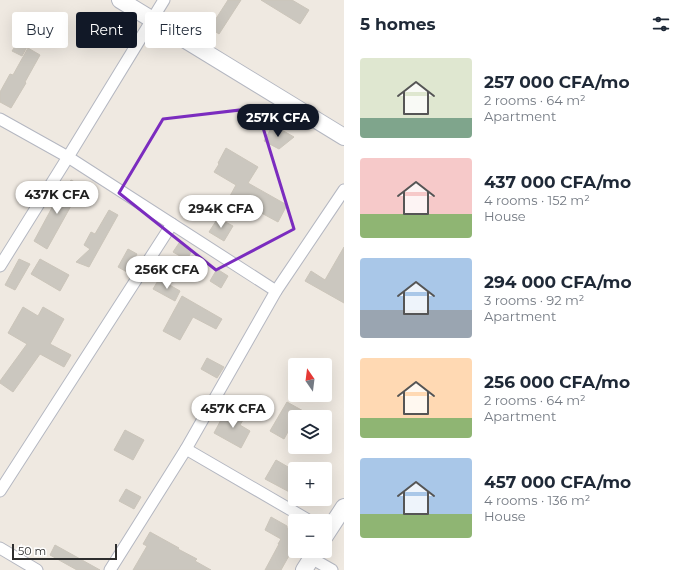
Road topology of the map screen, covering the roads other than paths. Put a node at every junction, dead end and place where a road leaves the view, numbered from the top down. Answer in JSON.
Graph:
{"nodes":[{"id":1,"x":120,"y":0,"type":"edge"},
{"id":2,"x":164,"y":0,"type":"edge"},
{"id":3,"x":157,"y":12,"type":"edge"},
{"id":4,"x":145,"y":16,"type":"edge"},
{"id":5,"x":145,"y":31,"type":"edge"},
{"id":6,"x":198,"y":48,"type":"edge"},
{"id":7,"x":0,"y":119,"type":"edge"},
{"id":8,"x":344,"y":137,"type":"edge"},
{"id":9,"x":68,"y":157,"type":"junction"},
{"id":10,"x":344,"y":190,"type":"edge"},
{"id":11,"x":172,"y":224,"type":"junction"},
{"id":12,"x":0,"y":266,"type":"edge"},
{"id":13,"x":276,"y":291,"type":"junction"},
{"id":14,"x":186,"y":449,"type":"junction"},
{"id":15,"x":0,"y":491,"type":"edge"},
{"id":16,"x":344,"y":507,"type":"edge"},
{"id":17,"x":298,"y":514,"type":"edge"},
{"id":18,"x":332,"y":524,"type":"edge"},
{"id":19,"x":0,"y":548,"type":"edge"},
{"id":20,"x":310,"y":560,"type":"edge"},
{"id":21,"x":37,"y":570,"type":"edge"},
{"id":22,"x":110,"y":570,"type":"edge"},
{"id":23,"x":332,"y":570,"type":"edge"}],
"edges":[{"from":1,"to":4,"type":"street"},
{"from":2,"to":3,"type":"street"},
{"from":5,"to":9,"type":"street"},
{"from":6,"to":8,"type":"street"},
{"from":7,"to":9,"type":"street"},
{"from":9,"to":11,"type":"street"},
{"from":9,"to":12,"type":"street"},
{"from":10,"to":13,"type":"street"},
{"from":11,"to":13,"type":"street"},
{"from":11,"to":15,"type":"street"},
{"from":13,"to":14,"type":"street"},
{"from":14,"to":17,"type":"street"},
{"from":14,"to":22,"type":"street"},
{"from":16,"to":18,"type":"street"},
{"from":19,"to":21,"type":"street"},
{"from":20,"to":23,"type":"street"}]}
